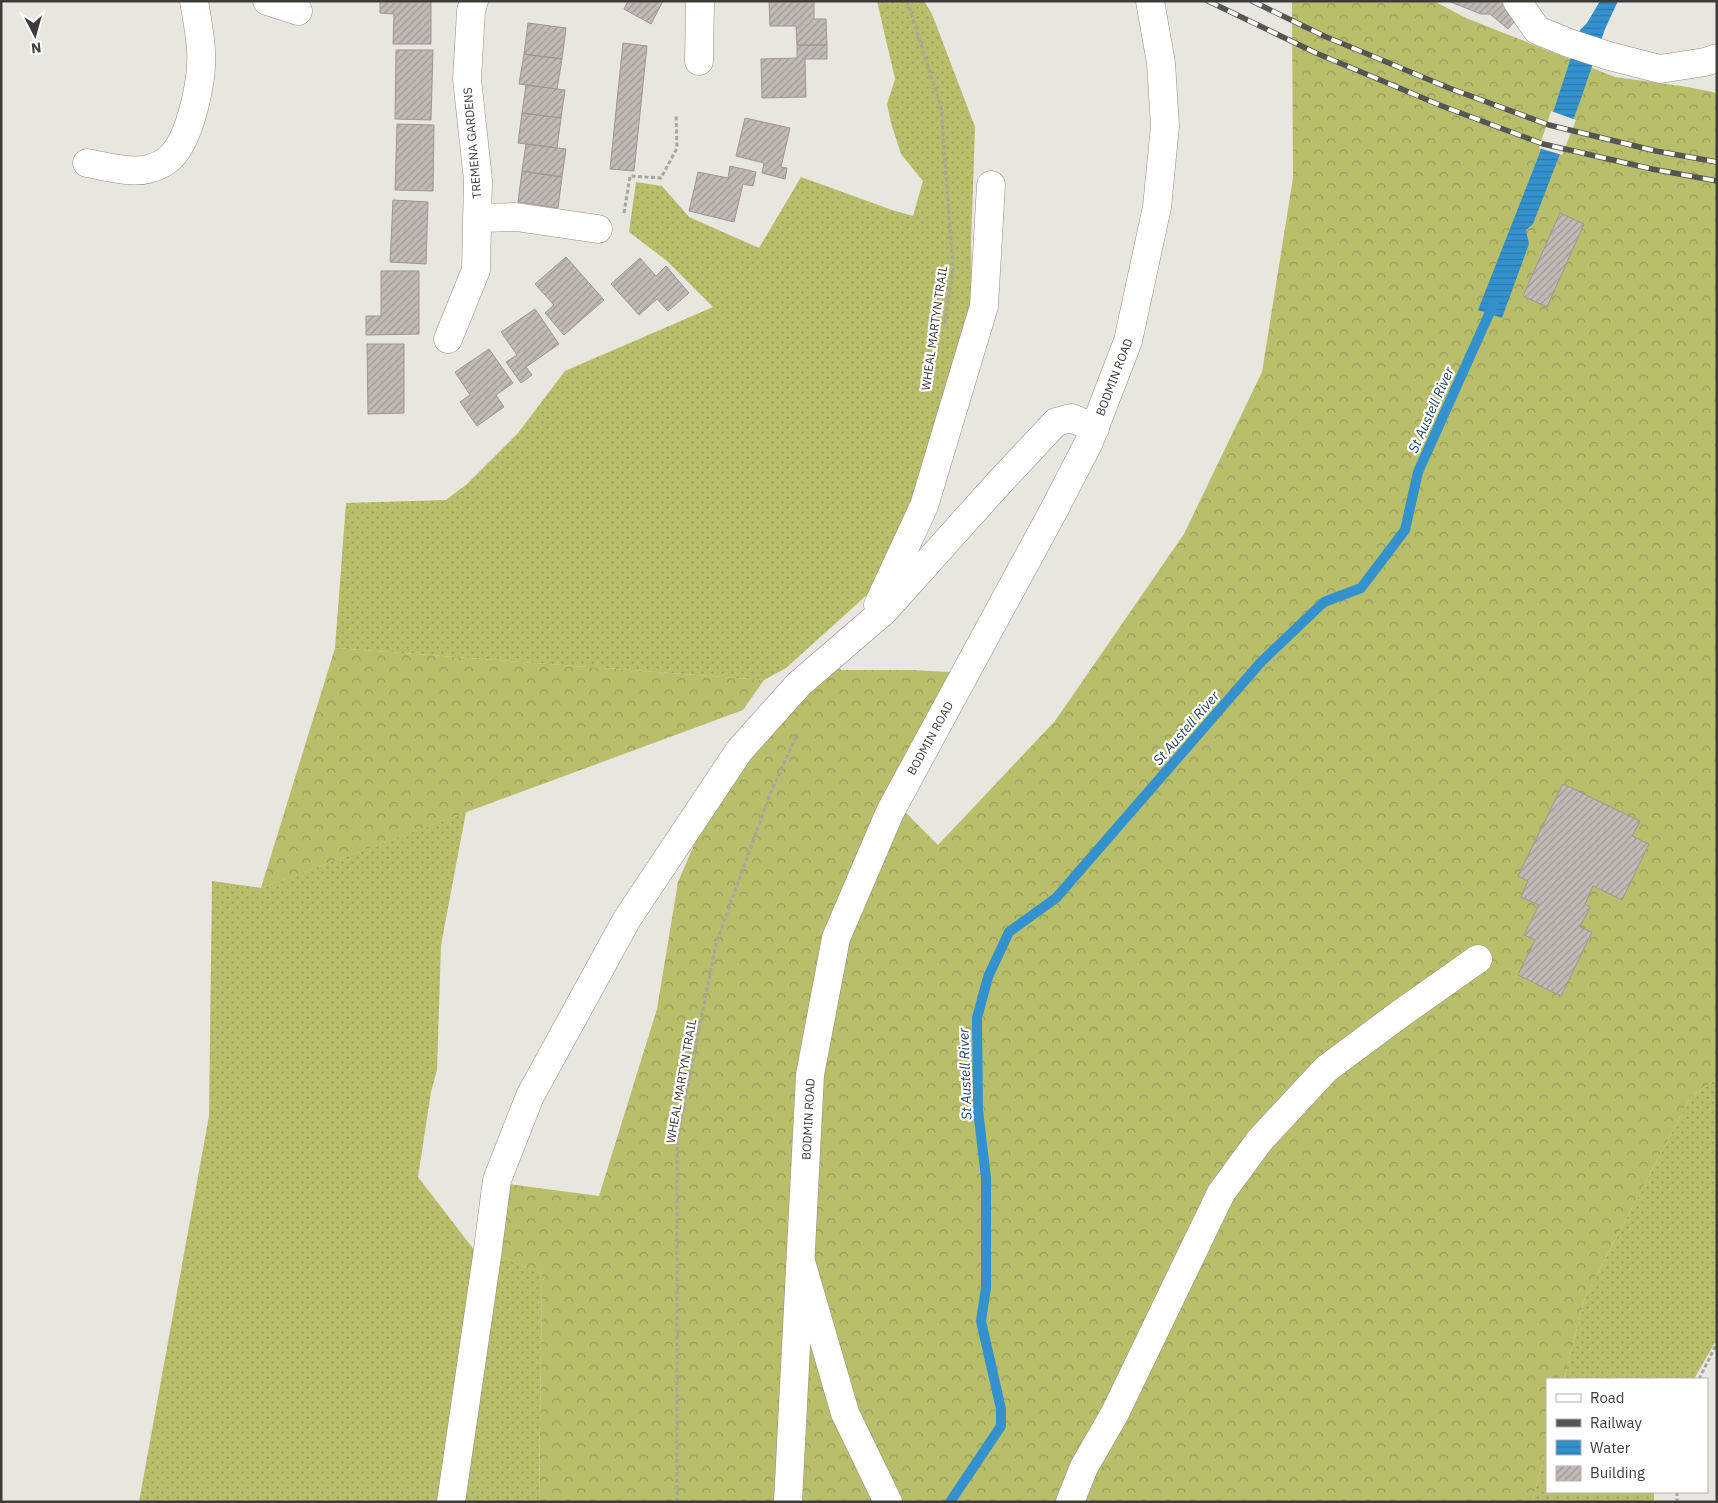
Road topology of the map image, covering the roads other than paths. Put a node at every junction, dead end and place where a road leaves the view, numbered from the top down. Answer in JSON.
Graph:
{"nodes":[{"id":1,"x":194,"y":1,"type":"edge"},
{"id":2,"x":266,"y":1,"type":"edge"},
{"id":3,"x":474,"y":1,"type":"edge"},
{"id":4,"x":700,"y":1,"type":"edge"},
{"id":5,"x":1150,"y":1,"type":"edge"},
{"id":6,"x":1517,"y":1,"type":"edge"},
{"id":7,"x":298,"y":11,"type":"dead end"},
{"id":8,"x":1717,"y":58,"type":"edge"},
{"id":9,"x":699,"y":61,"type":"dead end"},
{"id":10,"x":87,"y":163,"type":"dead end"},
{"id":11,"x":991,"y":186,"type":"dead end"},
{"id":12,"x":477,"y":218,"type":"junction"},
{"id":13,"x":598,"y":230,"type":"dead end"},
{"id":14,"x":448,"y":339,"type":"dead end"},
{"id":15,"x":1094,"y":428,"type":"junction"},
{"id":16,"x":869,"y":623,"type":"junction"},
{"id":17,"x":1478,"y":959,"type":"dead end"},
{"id":18,"x":800,"y":1259,"type":"junction"},
{"id":19,"x":451,"y":1502,"type":"edge"},
{"id":20,"x":788,"y":1502,"type":"edge"},
{"id":21,"x":888,"y":1502,"type":"edge"},
{"id":22,"x":1070,"y":1502,"type":"edge"}],
"edges":[{"from":1,"to":10,"type":"main road"},
{"from":2,"to":7,"type":"main road"},
{"from":3,"to":12,"type":"main road","name":"TREMENA GARDENS"},
{"from":4,"to":9,"type":"main road"},
{"from":5,"to":15,"type":"main road","name":"BODMIN ROAD"},
{"from":6,"to":8,"type":"main road"},
{"from":11,"to":16,"type":"main road"},
{"from":12,"to":13,"type":"main road"},
{"from":12,"to":14,"type":"main road","name":"TREMENA GARDENS"},
{"from":15,"to":16,"type":"main road"},
{"from":15,"to":18,"type":"main road","name":"BODMIN ROAD"},
{"from":16,"to":19,"type":"main road"},
{"from":17,"to":22,"type":"main road"},
{"from":18,"to":20,"type":"main road","name":"BODMIN ROAD"},
{"from":18,"to":21,"type":"main road"}]}
